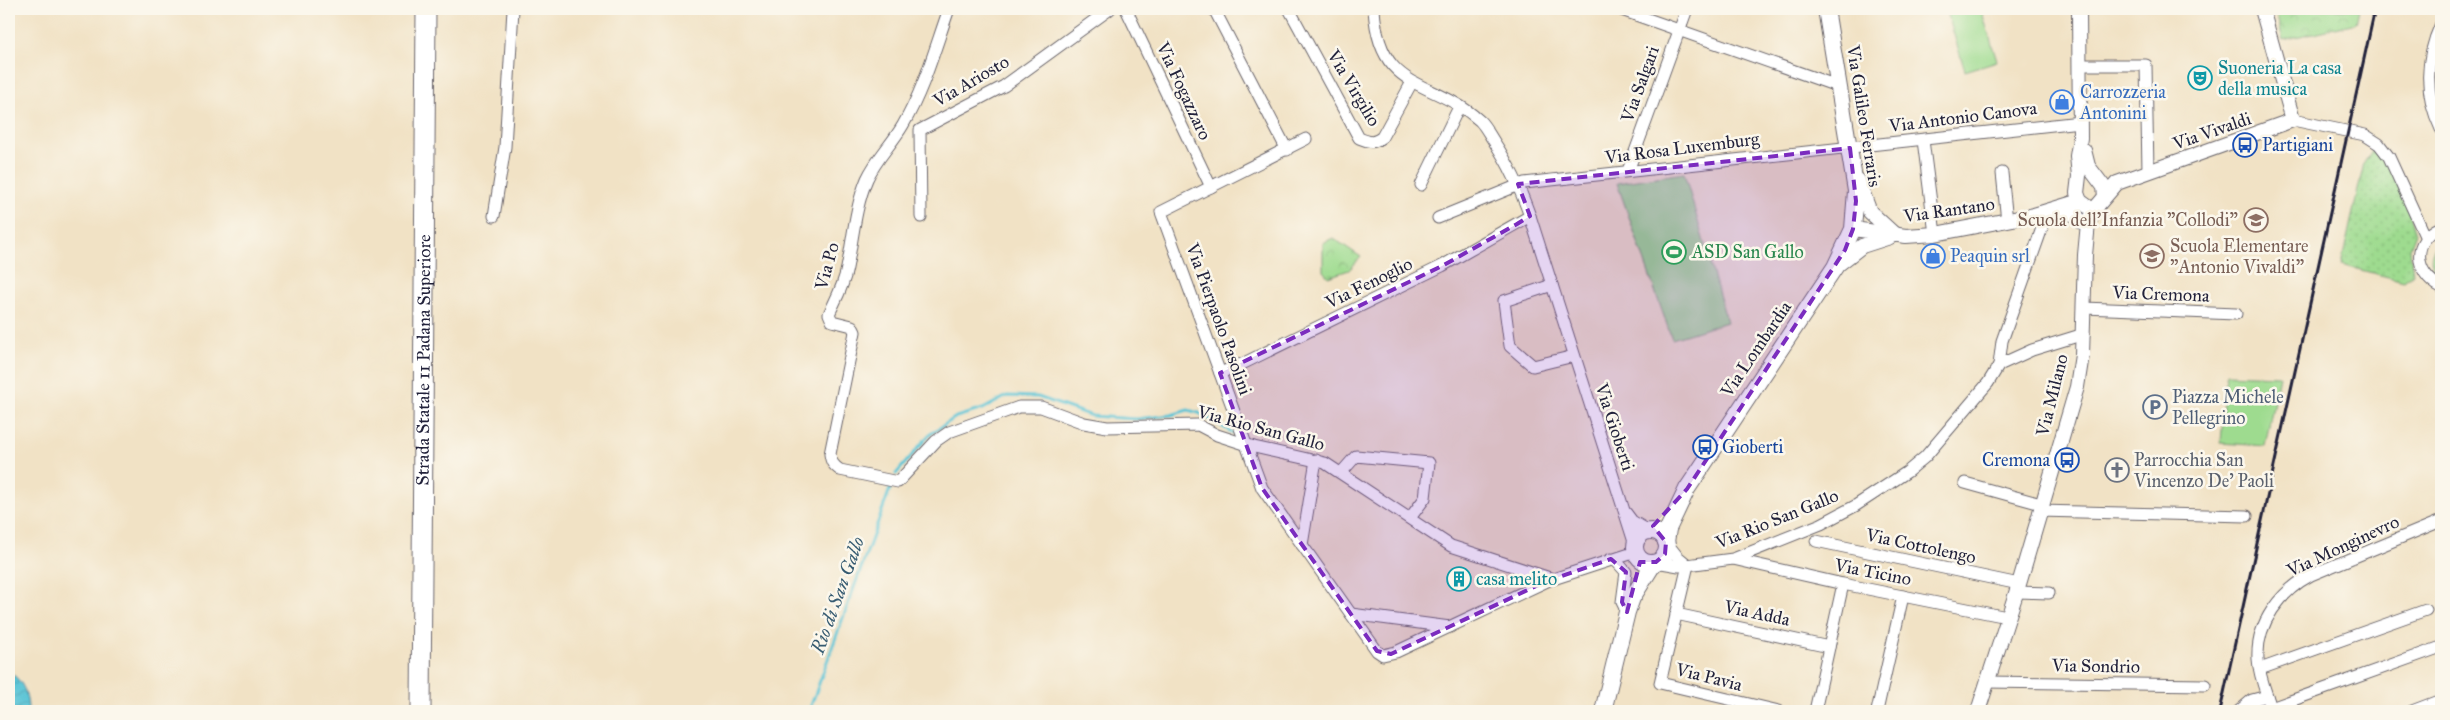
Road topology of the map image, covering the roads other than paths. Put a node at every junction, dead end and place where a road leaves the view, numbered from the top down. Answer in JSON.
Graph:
{"nodes":[{"id":1,"x":414,"y":9,"type":"edge"},
{"id":2,"x":426,"y":9,"type":"edge"},
{"id":3,"x":512,"y":9,"type":"edge"},
{"id":4,"x":949,"y":9,"type":"edge"},
{"id":5,"x":1110,"y":9,"type":"edge"},
{"id":6,"x":1126,"y":9,"type":"edge"},
{"id":7,"x":1214,"y":9,"type":"edge"},
{"id":8,"x":1289,"y":9,"type":"edge"},
{"id":9,"x":1374,"y":9,"type":"edge"},
{"id":10,"x":1619,"y":9,"type":"edge"},
{"id":11,"x":1687,"y":9,"type":"edge"},
{"id":12,"x":1826,"y":9,"type":"edge"},
{"id":13,"x":2079,"y":9,"type":"edge"},
{"id":14,"x":2262,"y":9,"type":"edge"},
{"id":15,"x":2441,"y":24,"type":"edge"},
{"id":16,"x":1678,"y":29,"type":"junction"},
{"id":17,"x":2079,"y":65,"type":"junction"},
{"id":18,"x":1412,"y":82,"type":"junction"},
{"id":19,"x":1840,"y":86,"type":"junction"},
{"id":20,"x":1459,"y":106,"type":"junction"},
{"id":21,"x":2293,"y":120,"type":"junction"},
{"id":22,"x":2080,"y":122,"type":"junction"},
{"id":23,"x":2441,"y":129,"type":"edge"},
{"id":24,"x":2080,"y":138,"type":"junction"},
{"id":25,"x":1306,"y":139,"type":"dead end"},
{"id":26,"x":1923,"y":140,"type":"junction"},
{"id":27,"x":1287,"y":150,"type":"junction"},
{"id":28,"x":1851,"y":154,"type":"junction"},
{"id":29,"x":1628,"y":171,"type":"junction"},
{"id":30,"x":2145,"y":172,"type":"junction"},
{"id":31,"x":2002,"y":173,"type":"dead end"},
{"id":32,"x":2098,"y":180,"type":"junction"},
{"id":33,"x":1518,"y":184,"type":"junction"},
{"id":34,"x":1421,"y":185,"type":"dead end"},
{"id":35,"x":1211,"y":187,"type":"junction"},
{"id":36,"x":2080,"y":195,"type":"junction"},
{"id":37,"x":2101,"y":200,"type":"junction"},
{"id":38,"x":2045,"y":211,"type":"junction"},
{"id":39,"x":494,"y":216,"type":"dead end"},
{"id":40,"x":1530,"y":216,"type":"junction"},
{"id":41,"x":921,"y":218,"type":"dead end"},
{"id":42,"x":1438,"y":218,"type":"dead end"},
{"id":43,"x":2007,"y":221,"type":"junction"},
{"id":44,"x":2082,"y":222,"type":"junction"},
{"id":45,"x":2441,"y":227,"type":"edge"},
{"id":46,"x":1853,"y":229,"type":"junction"},
{"id":47,"x":1935,"y":234,"type":"junction"},
{"id":48,"x":1896,"y":236,"type":"junction"},
{"id":49,"x":2426,"y":238,"type":"junction"},
{"id":50,"x":2085,"y":255,"type":"junction"},
{"id":51,"x":1835,"y":266,"type":"junction"},
{"id":52,"x":1552,"y":285,"type":"junction"},
{"id":53,"x":2441,"y":287,"type":"edge"},
{"id":54,"x":2084,"y":308,"type":"junction"},
{"id":55,"x":2236,"y":314,"type":"dead end"},
{"id":56,"x":2084,"y":334,"type":"junction"},
{"id":57,"x":1574,"y":356,"type":"junction"},
{"id":58,"x":1999,"y":365,"type":"junction"},
{"id":59,"x":1220,"y":373,"type":"junction"},
{"id":60,"x":1246,"y":443,"type":"junction"},
{"id":61,"x":1316,"y":460,"type":"junction"},
{"id":62,"x":1341,"y":473,"type":"junction"},
{"id":63,"x":898,"y":482,"type":"joint"},
{"id":64,"x":1965,"y":482,"type":"dead end"},
{"id":65,"x":1687,"y":489,"type":"junction"},
{"id":66,"x":2040,"y":508,"type":"junction"},
{"id":67,"x":1624,"y":509,"type":"junction"},
{"id":68,"x":2247,"y":516,"type":"dead end"},
{"id":69,"x":1410,"y":518,"type":"junction"},
{"id":70,"x":2441,"y":521,"type":"edge"},
{"id":71,"x":1649,"y":531,"type":"junction"},
{"id":72,"x":1816,"y":541,"type":"dead end"},
{"id":73,"x":1666,"y":542,"type":"junction"},
{"id":74,"x":1302,"y":545,"type":"junction"},
{"id":75,"x":1644,"y":556,"type":"junction"},
{"id":76,"x":1610,"y":559,"type":"junction"},
{"id":77,"x":1732,"y":559,"type":"junction"},
{"id":78,"x":1688,"y":565,"type":"junction"},
{"id":79,"x":1553,"y":579,"type":"junction"},
{"id":80,"x":1843,"y":584,"type":"junction"},
{"id":81,"x":2018,"y":588,"type":"junction"},
{"id":82,"x":2049,"y":593,"type":"dead end"},
{"id":83,"x":1903,"y":596,"type":"junction"},
{"id":84,"x":1630,"y":605,"type":"junction"},
{"id":85,"x":2426,"y":610,"type":"dead end"},
{"id":86,"x":1351,"y":614,"type":"junction"},
{"id":87,"x":1676,"y":614,"type":"junction"},
{"id":88,"x":2007,"y":616,"type":"junction"},
{"id":89,"x":1450,"y":627,"type":"junction"},
{"id":90,"x":1830,"y":647,"type":"junction"},
{"id":91,"x":2441,"y":647,"type":"edge"},
{"id":92,"x":2260,"y":669,"type":"junction"},
{"id":93,"x":1987,"y":682,"type":"junction"},
{"id":94,"x":2205,"y":685,"type":"dead end"},
{"id":95,"x":2267,"y":696,"type":"junction"},
{"id":96,"x":2441,"y":700,"type":"edge"},
{"id":97,"x":2272,"y":710,"type":"edge"},
{"id":98,"x":411,"y":711,"type":"edge"},
{"id":99,"x":421,"y":711,"type":"edge"},
{"id":100,"x":1603,"y":711,"type":"edge"},
{"id":101,"x":1779,"y":711,"type":"edge"},
{"id":102,"x":1815,"y":711,"type":"edge"},
{"id":103,"x":1877,"y":711,"type":"edge"},
{"id":104,"x":1978,"y":711,"type":"edge"},
{"id":105,"x":2239,"y":711,"type":"edge"},
{"id":106,"x":2412,"y":711,"type":"edge"}],
"edges":[{"from":1,"to":98,"type":"highway","name":"Strada Statale 11 Padana Superiore"},
{"from":2,"to":99,"type":"highway","name":"Strada Statale 11 Padana Superiore"},
{"from":3,"to":39,"type":"street"},
{"from":4,"to":63,"type":"street","name":"Via Po"},
{"from":5,"to":41,"type":"street","name":"Via Ariosto"},
{"from":6,"to":35,"type":"street","name":"Via Fogazzaro"},
{"from":7,"to":27,"type":"street"},
{"from":8,"to":18,"type":"street","name":"Via Virgilio"},
{"from":9,"to":18,"type":"street","name":"Via Gioberti"},
{"from":10,"to":16,"type":"street"},
{"from":11,"to":16,"type":"street","name":"Via Salgari"},
{"from":12,"to":19,"type":"main road","name":"Via Galileo Ferraris"},
{"from":13,"to":17,"type":"street","name":"Via Milano"},
{"from":14,"to":21,"type":"street"},
{"from":15,"to":23,"type":"street"},
{"from":16,"to":19,"type":"street"},
{"from":16,"to":29,"type":"street","name":"Via Salgari"},
{"from":17,"to":22,"type":"street","name":"Via Milano"},
{"from":17,"to":30,"type":"street"},
{"from":18,"to":20,"type":"street","name":"Via Gioberti"},
{"from":19,"to":28,"type":"main road","name":"Via Galileo Ferraris"},
{"from":20,"to":33,"type":"street","name":"Via Gioberti"},
{"from":20,"to":34,"type":"street"},
{"from":21,"to":30,"type":"street","name":"Via Vivaldi"},
{"from":21,"to":49,"type":"street"},
{"from":22,"to":24,"type":"street","name":"Via Milano"},
{"from":22,"to":26,"type":"street","name":"Via Antonio Canova"},
{"from":24,"to":32,"type":"street","name":"Via Milano"},
{"from":24,"to":36,"type":"street","name":"Via Milano"},
{"from":25,"to":27,"type":"street","name":"Via Pierpaolo Pasolini"},
{"from":26,"to":28,"type":"street","name":"Via Antonio Canova"},
{"from":26,"to":47,"type":"street"},
{"from":27,"to":35,"type":"street","name":"Via Pierpaolo Pasolini"},
{"from":28,"to":29,"type":"street","name":"Via Rosa Luxemburg"},
{"from":28,"to":46,"type":"main road","name":"Via Galileo Ferraris"},
{"from":28,"to":48,"type":"street","name":"Via Rantano"},
{"from":29,"to":33,"type":"street","name":"Via Rosa Luxemburg"},
{"from":30,"to":32,"type":"street","name":"Via Vivaldi"},
{"from":30,"to":37,"type":"street","name":"Via Vivaldi"},
{"from":31,"to":43,"type":"street","name":"Via Rantano"},
{"from":32,"to":36,"type":"street"},
{"from":32,"to":37,"type":"street","name":"Via Milano"},
{"from":33,"to":40,"type":"street","name":"Via Gioberti"},
{"from":33,"to":42,"type":"street"},
{"from":35,"to":59,"type":"street","name":"Via Pierpaolo Pasolini"},
{"from":36,"to":37,"type":"street"},
{"from":36,"to":38,"type":"street","name":"Via Rantano"},
{"from":36,"to":44,"type":"street","name":"Via Milano"},
{"from":37,"to":50,"type":"street","name":"Via Milano"},
{"from":38,"to":43,"type":"street","name":"Via Rantano"},
{"from":38,"to":44,"type":"street"},
{"from":38,"to":58,"type":"street","name":"Via Rio San Gallo"},
{"from":40,"to":52,"type":"street","name":"Via Gioberti"},
{"from":40,"to":59,"type":"street","name":"Via Fenoglio"},
{"from":43,"to":47,"type":"street","name":"Via Rantano"},
{"from":44,"to":50,"type":"street","name":"Via Milano"},
{"from":45,"to":49,"type":"street"},
{"from":46,"to":48,"type":"street","name":"Via Rantano"},
{"from":46,"to":51,"type":"main road","name":"Via Lombardia"},
{"from":47,"to":48,"type":"street","name":"Via Rantano"},
{"from":48,"to":51,"type":"street","name":"Via Rantano"},
{"from":49,"to":53,"type":"street"},
{"from":50,"to":54,"type":"street","name":"Via Milano"},
{"from":51,"to":65,"type":"main road","name":"Via Lombardia"},
{"from":52,"to":57,"type":"street","name":"Via Gioberti"},
{"from":52,"to":57,"type":"street"},
{"from":54,"to":55,"type":"street","name":"Via Cremona"},
{"from":54,"to":56,"type":"street","name":"Via Milano"},
{"from":56,"to":58,"type":"street"},
{"from":56,"to":66,"type":"street","name":"Via Milano"},
{"from":57,"to":67,"type":"street","name":"Via Gioberti"},
{"from":58,"to":77,"type":"street","name":"Via Rio San Gallo"},
{"from":59,"to":60,"type":"street","name":"Via Pierpaolo Pasolini"},
{"from":60,"to":61,"type":"street","name":"Via Rio San Gallo"},
{"from":60,"to":63,"type":"street","name":"Via Rio San Gallo"},
{"from":60,"to":74,"type":"street","name":"Via Pierpaolo Pasolini"},
{"from":61,"to":62,"type":"street","name":"Via Rio San Gallo"},
{"from":61,"to":74,"type":"street"},
{"from":62,"to":69,"type":"street","name":"Via Rio San Gallo"},
{"from":62,"to":69,"type":"street"},
{"from":64,"to":66,"type":"street"},
{"from":65,"to":71,"type":"main road","name":"Via Lombardia"},
{"from":65,"to":73,"type":"main road","name":"Via Lombardia"},
{"from":66,"to":68,"type":"street"},
{"from":66,"to":81,"type":"street","name":"Via Milano"},
{"from":67,"to":71,"type":"street"},
{"from":67,"to":75,"type":"street","name":"Via Gioberti"},
{"from":69,"to":79,"type":"street","name":"Via Rio San Gallo"},
{"from":70,"to":92,"type":"street","name":"Via Monginevro"},
{"from":71,"to":73,"type":"main road"},
{"from":71,"to":75,"type":"main road","name":"Via Lombardia"},
{"from":72,"to":81,"type":"street","name":"Via Cottolengo"},
{"from":73,"to":75,"type":"main road","name":"Via Lombardia"},
{"from":73,"to":78,"type":"street"},
{"from":74,"to":86,"type":"street","name":"Via Pierpaolo Pasolini"},
{"from":75,"to":76,"type":"street"},
{"from":75,"to":78,"type":"street","name":"Via Rio San Gallo"},
{"from":75,"to":84,"type":"main road"},
{"from":76,"to":79,"type":"street"},
{"from":76,"to":84,"type":"street"},
{"from":77,"to":78,"type":"street","name":"Via Rio San Gallo"},
{"from":77,"to":80,"type":"street","name":"Via Ticino"},
{"from":78,"to":87,"type":"street","name":"Via Pavia"},
{"from":79,"to":89,"type":"street"},
{"from":80,"to":83,"type":"street","name":"Via Ticino"},
{"from":80,"to":90,"type":"street"},
{"from":81,"to":82,"type":"street"},
{"from":81,"to":88,"type":"street","name":"Via Milano"},
{"from":83,"to":88,"type":"street","name":"Via Ticino"},
{"from":83,"to":103,"type":"street"},
{"from":84,"to":100,"type":"main road"},
{"from":85,"to":92,"type":"street"},
{"from":86,"to":89,"type":"street"},
{"from":86,"to":89,"type":"street","name":"Via Pierpaolo Pasolini"},
{"from":87,"to":90,"type":"street","name":"Via Adda"},
{"from":87,"to":101,"type":"street","name":"Via Pavia"},
{"from":88,"to":93,"type":"street","name":"Via Milano"},
{"from":90,"to":102,"type":"street"},
{"from":91,"to":97,"type":"street"},
{"from":92,"to":95,"type":"street","name":"Via Monginevro"},
{"from":93,"to":94,"type":"street","name":"Via Sondrio"},
{"from":93,"to":104,"type":"street","name":"Via Milano"},
{"from":95,"to":97,"type":"street","name":"Via Monginevro"},
{"from":95,"to":105,"type":"street"},
{"from":96,"to":106,"type":"street"}]}
